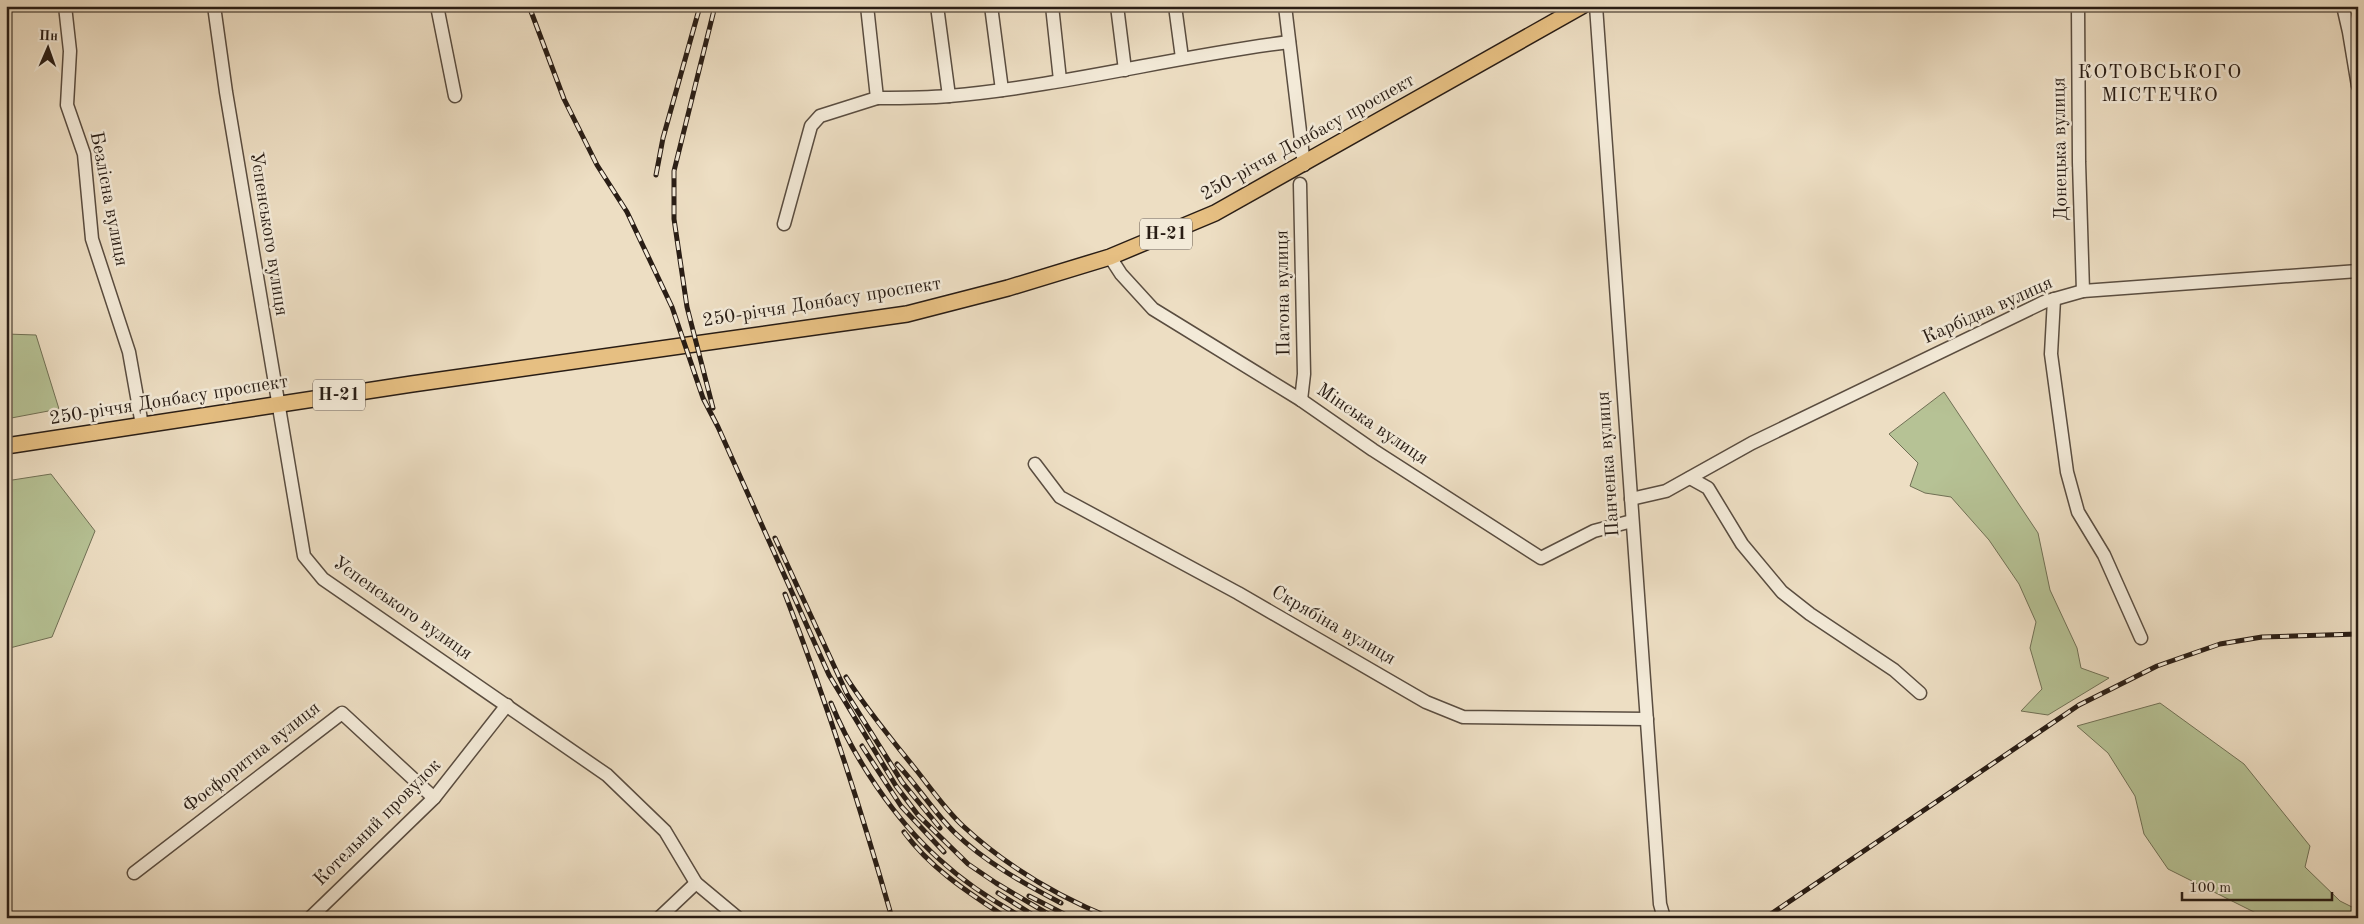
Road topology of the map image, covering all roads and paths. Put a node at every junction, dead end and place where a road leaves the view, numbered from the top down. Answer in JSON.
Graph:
{"nodes":[{"id":1,"x":65,"y":6,"type":"edge"},
{"id":2,"x":214,"y":6,"type":"edge"},
{"id":3,"x":437,"y":6,"type":"edge"},
{"id":4,"x":867,"y":6,"type":"edge"},
{"id":5,"x":937,"y":6,"type":"edge"},
{"id":6,"x":991,"y":6,"type":"edge"},
{"id":7,"x":1052,"y":6,"type":"edge"},
{"id":8,"x":1117,"y":6,"type":"edge"},
{"id":9,"x":1175,"y":6,"type":"edge"},
{"id":10,"x":1285,"y":6,"type":"edge"},
{"id":11,"x":1582,"y":6,"type":"edge"},
{"id":12,"x":1596,"y":6,"type":"edge"},
{"id":13,"x":2078,"y":6,"type":"edge"},
{"id":14,"x":2343,"y":6,"type":"edge"},
{"id":15,"x":1289,"y":42,"type":"junction"},
{"id":16,"x":1182,"y":58,"type":"junction"},
{"id":17,"x":1126,"y":70,"type":"junction"},
{"id":18,"x":1060,"y":80,"type":"junction"},
{"id":19,"x":2358,"y":86,"type":"edge"},
{"id":20,"x":1002,"y":90,"type":"junction"},
{"id":21,"x":455,"y":96,"type":"dead end"},
{"id":22,"x":949,"y":96,"type":"junction"},
{"id":23,"x":878,"y":98,"type":"junction"},
{"id":24,"x":1304,"y":165,"type":"junction"},
{"id":25,"x":1300,"y":184,"type":"dead end"},
{"id":26,"x":784,"y":224,"type":"dead end"},
{"id":27,"x":1110,"y":257,"type":"junction"},
{"id":28,"x":2358,"y":272,"type":"edge"},
{"id":29,"x":2083,"y":291,"type":"junction"},
{"id":30,"x":2054,"y":299,"type":"junction"},
{"id":31,"x":1301,"y":400,"type":"junction"},
{"id":32,"x":277,"y":404,"type":"junction"},
{"id":33,"x":142,"y":425,"type":"junction"},
{"id":34,"x":6,"y":446,"type":"edge"},
{"id":35,"x":1035,"y":464,"type":"dead end"},
{"id":36,"x":1690,"y":478,"type":"junction"},
{"id":37,"x":1631,"y":499,"type":"junction"},
{"id":38,"x":1632,"y":521,"type":"junction"},
{"id":39,"x":2142,"y":638,"type":"dead end"},
{"id":40,"x":1920,"y":693,"type":"dead end"},
{"id":41,"x":507,"y":705,"type":"junction"},
{"id":42,"x":1647,"y":719,"type":"junction"},
{"id":43,"x":434,"y":798,"type":"junction"},
{"id":44,"x":134,"y":873,"type":"dead end"},
{"id":45,"x":696,"y":883,"type":"junction"},
{"id":46,"x":310,"y":918,"type":"edge"},
{"id":47,"x":659,"y":918,"type":"edge"},
{"id":48,"x":738,"y":918,"type":"edge"},
{"id":49,"x":1664,"y":918,"type":"edge"}],
"edges":[{"from":1,"to":33,"type":"street","name":"Безлісна вулиця"},
{"from":2,"to":32,"type":"street","name":"Успенського вулиця"},
{"from":3,"to":21,"type":"street"},
{"from":4,"to":23,"type":"street"},
{"from":5,"to":22,"type":"street"},
{"from":6,"to":20,"type":"street"},
{"from":7,"to":18,"type":"street"},
{"from":8,"to":17,"type":"street"},
{"from":9,"to":16,"type":"street"},
{"from":10,"to":15,"type":"street"},
{"from":11,"to":24,"type":"main road","name":"250-річчя Донбасу проспект","number":"Н-21"},
{"from":12,"to":37,"type":"street","name":"Панченка вулиця"},
{"from":13,"to":29,"type":"street","name":"Донецька вулиця"},
{"from":14,"to":19,"type":"street"},
{"from":15,"to":16,"type":"street"},
{"from":15,"to":24,"type":"street"},
{"from":16,"to":17,"type":"street"},
{"from":17,"to":18,"type":"street"},
{"from":18,"to":20,"type":"street"},
{"from":20,"to":22,"type":"street"},
{"from":22,"to":23,"type":"street"},
{"from":23,"to":26,"type":"street"},
{"from":24,"to":27,"type":"main road","name":"250-річчя Донбасу проспект","number":"Н-21"},
{"from":25,"to":31,"type":"street","name":"Патона вулиця"},
{"from":27,"to":31,"type":"street","name":"Мінська вулиця"},
{"from":27,"to":32,"type":"main road","name":"250-річчя Донбасу проспект","number":"Н-21"},
{"from":28,"to":29,"type":"street","name":"Карбідна вулиця"},
{"from":29,"to":30,"type":"street","name":"Карбідна вулиця"},
{"from":30,"to":36,"type":"street","name":"Карбідна вулиця"},
{"from":30,"to":39,"type":"street"},
{"from":31,"to":38,"type":"street","name":"Мінська вулиця"},
{"from":32,"to":33,"type":"main road","name":"250-річчя Донбасу проспект","number":"Н-21"},
{"from":32,"to":41,"type":"street","name":"Успенського вулиця"},
{"from":33,"to":34,"type":"main road","name":"250-річчя Донбасу проспект","number":"Н-21"},
{"from":35,"to":42,"type":"street","name":"Скрябіна вулиця"},
{"from":36,"to":37,"type":"street","name":"Карбідна вулиця"},
{"from":36,"to":40,"type":"street"},
{"from":37,"to":38,"type":"street","name":"Панченка вулиця"},
{"from":38,"to":42,"type":"street","name":"Панченка вулиця"},
{"from":41,"to":43,"type":"street","name":"Котельний провулок"},
{"from":41,"to":45,"type":"street","name":"Успенського вулиця"},
{"from":42,"to":49,"type":"street","name":"Панченка вулиця"},
{"from":43,"to":44,"type":"street","name":"Фосфоритна вулиця"},
{"from":43,"to":46,"type":"street","name":"Котельний провулок"},
{"from":45,"to":47,"type":"street"},
{"from":45,"to":48,"type":"street","name":"Успенського вулиця"}]}
